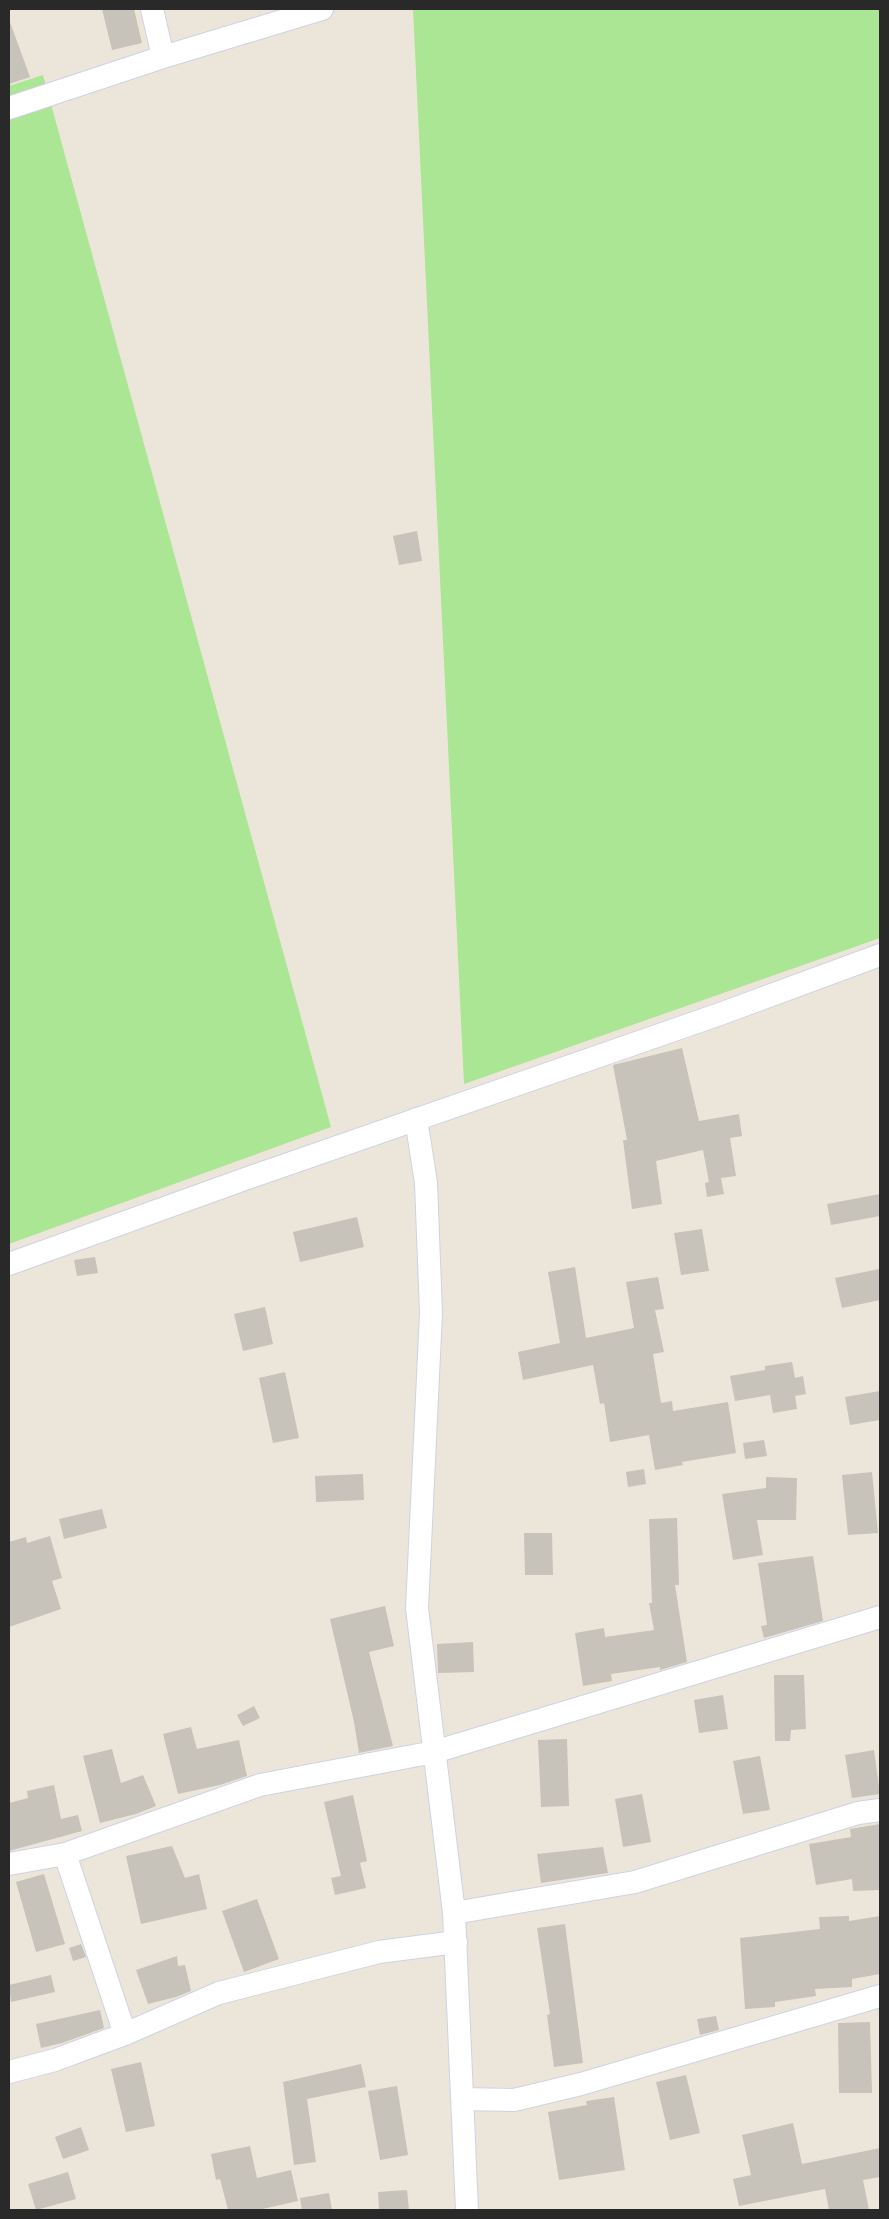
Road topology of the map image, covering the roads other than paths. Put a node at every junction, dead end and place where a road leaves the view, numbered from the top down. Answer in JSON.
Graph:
{"nodes":[{"id":1,"x":152,"y":9,"type":"edge"},
{"id":2,"x":322,"y":9,"type":"edge"},
{"id":3,"x":163,"y":57,"type":"junction"},
{"id":4,"x":9,"y":108,"type":"edge"},
{"id":5,"x":880,"y":955,"type":"edge"},
{"id":6,"x":416,"y":1119,"type":"junction"},
{"id":7,"x":9,"y":1264,"type":"edge"},
{"id":8,"x":880,"y":1617,"type":"edge"},
{"id":9,"x":434,"y":1752,"type":"junction"},
{"id":10,"x":880,"y":1810,"type":"edge"},
{"id":11,"x":65,"y":1854,"type":"junction"},
{"id":12,"x":9,"y":1864,"type":"edge"},
{"id":13,"x":454,"y":1913,"type":"junction"},
{"id":14,"x":456,"y":1942,"type":"junction"},
{"id":15,"x":880,"y":1996,"type":"edge"},
{"id":16,"x":126,"y":2034,"type":"junction"},
{"id":17,"x":9,"y":2072,"type":"edge"},
{"id":18,"x":463,"y":2099,"type":"junction"},
{"id":19,"x":467,"y":2210,"type":"edge"}],
"edges":[{"from":1,"to":3,"type":"street"},
{"from":2,"to":3,"type":"street"},
{"from":3,"to":4,"type":"street"},
{"from":5,"to":6,"type":"street"},
{"from":6,"to":7,"type":"street"},
{"from":6,"to":9,"type":"street"},
{"from":8,"to":9,"type":"street"},
{"from":9,"to":11,"type":"street"},
{"from":9,"to":13,"type":"street"},
{"from":10,"to":13,"type":"street"},
{"from":11,"to":12,"type":"street"},
{"from":11,"to":16,"type":"street"},
{"from":13,"to":14,"type":"street"},
{"from":14,"to":16,"type":"street"},
{"from":14,"to":18,"type":"street"},
{"from":15,"to":18,"type":"street"},
{"from":16,"to":17,"type":"street"},
{"from":18,"to":19,"type":"street"}]}
